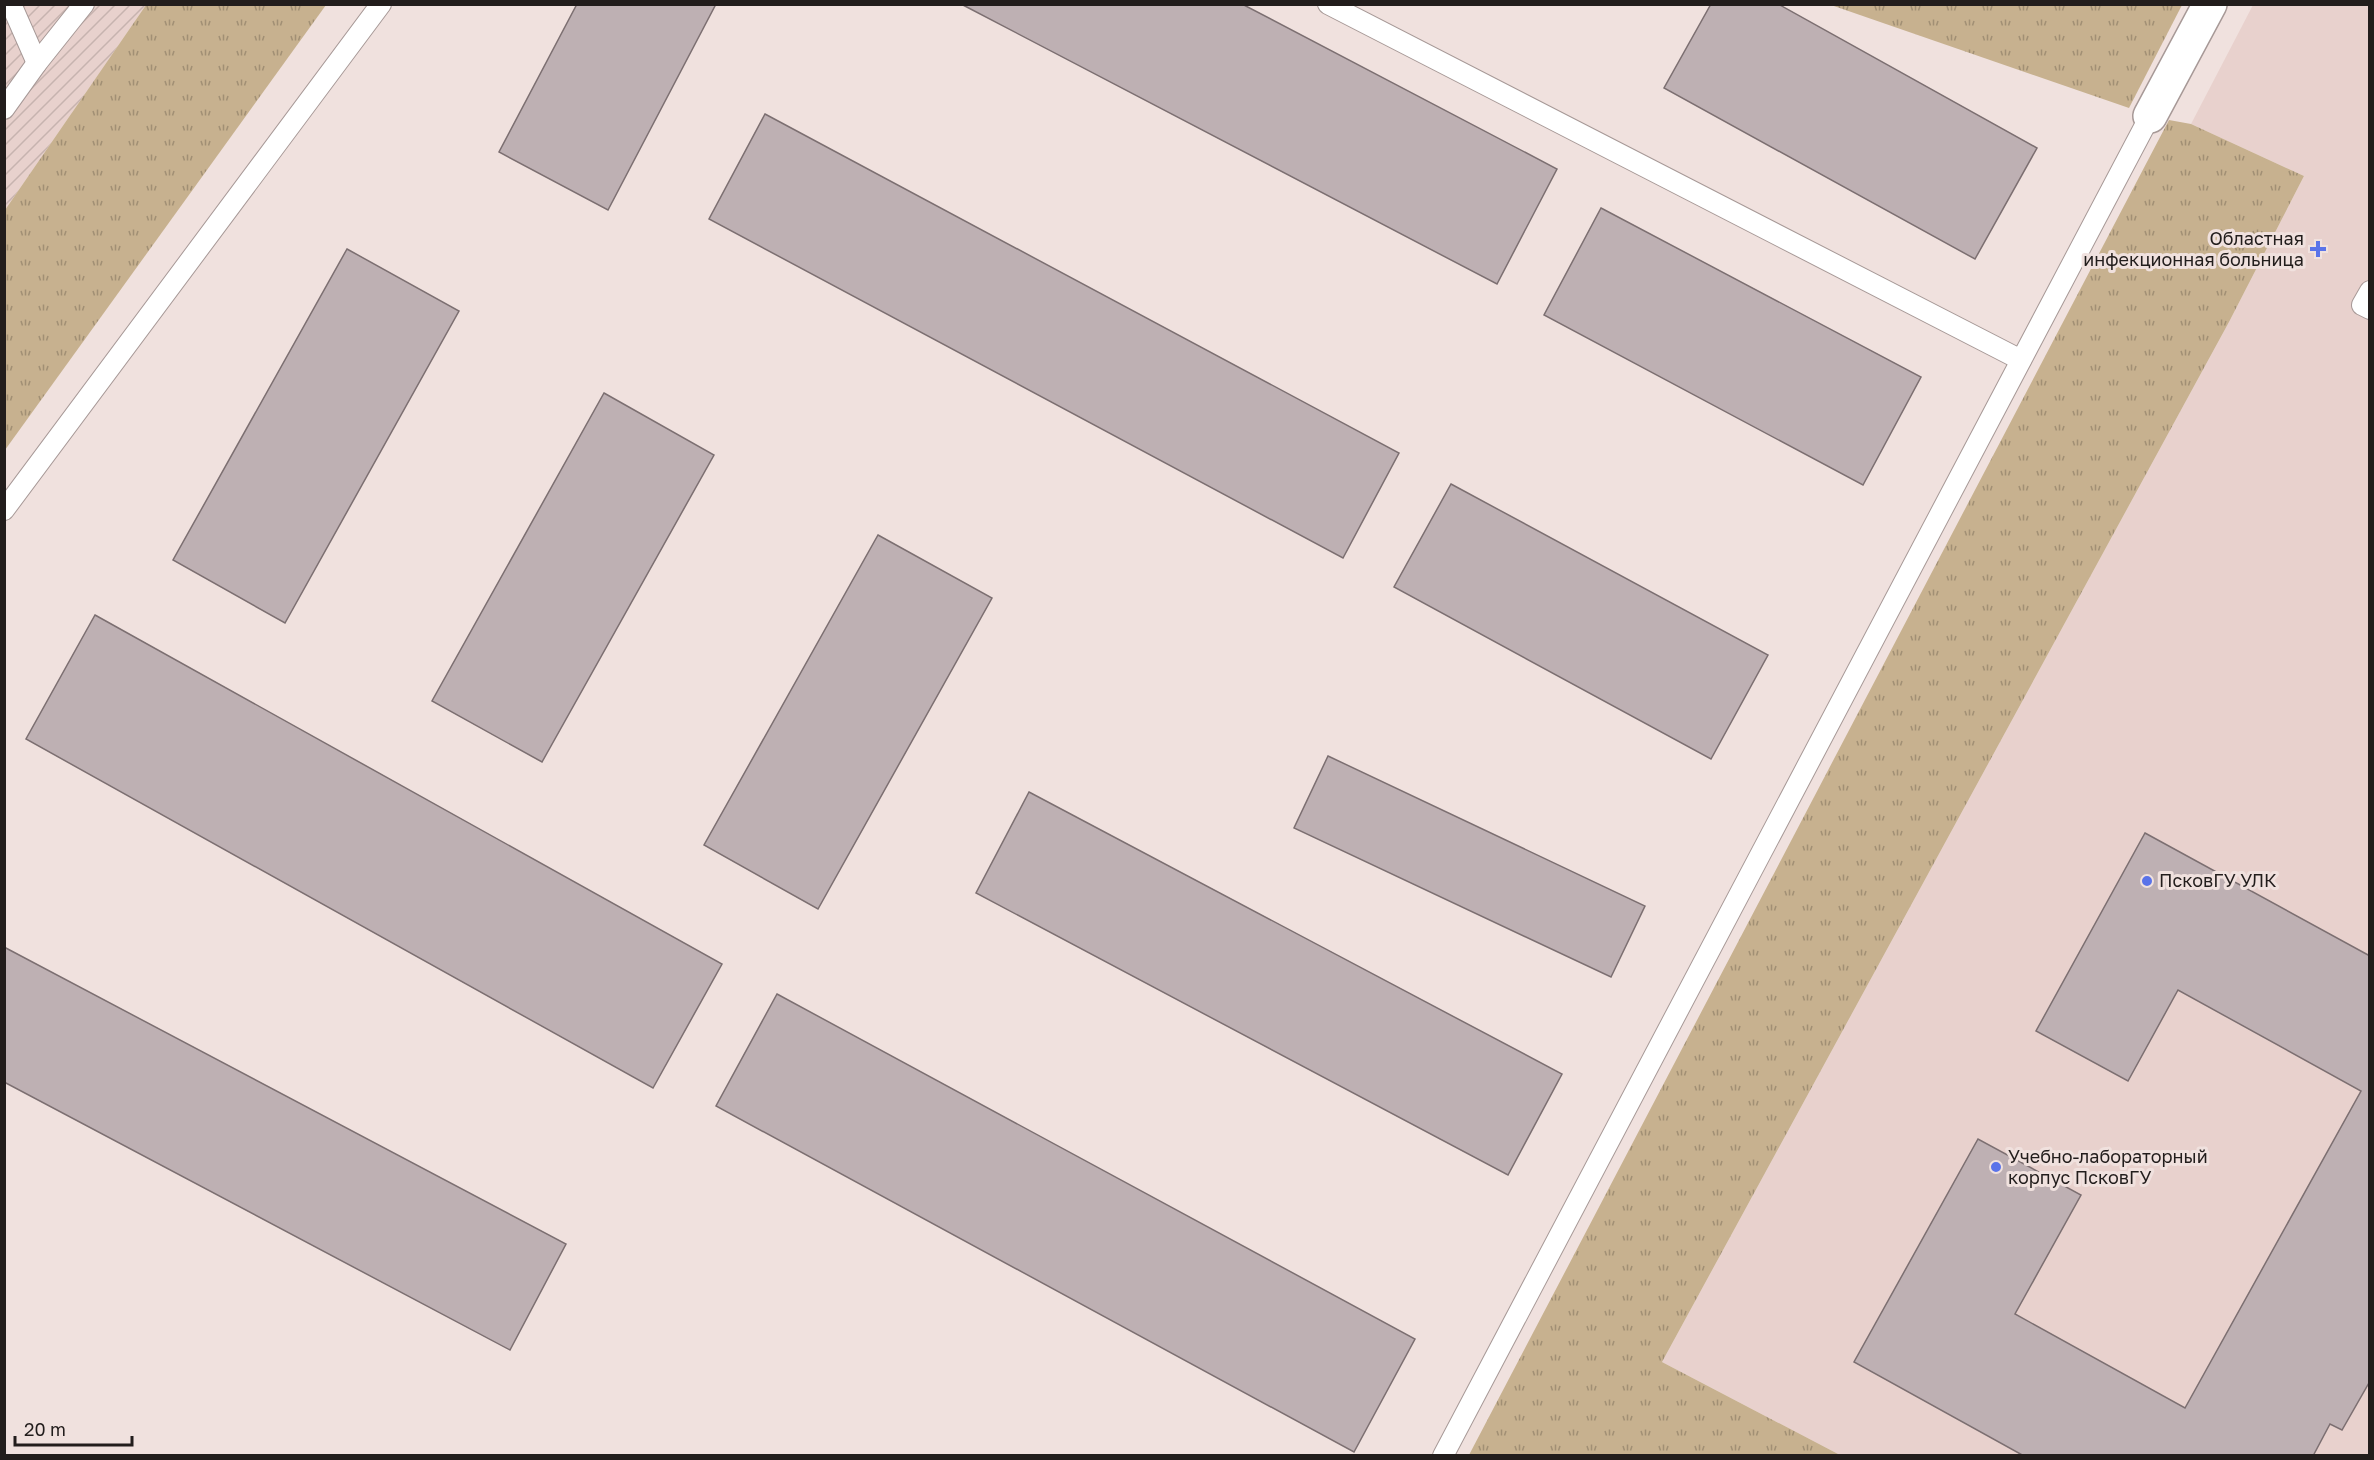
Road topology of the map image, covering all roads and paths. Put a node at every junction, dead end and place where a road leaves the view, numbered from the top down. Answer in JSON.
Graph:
{"nodes":[{"id":1,"x":84,"y":4,"type":"edge"},
{"id":2,"x":381,"y":4,"type":"edge"},
{"id":3,"x":1328,"y":4,"type":"edge"},
{"id":4,"x":2210,"y":4,"type":"edge"},
{"id":5,"x":10,"y":11,"type":"edge"},
{"id":6,"x":37,"y":63,"type":"junction"},
{"id":7,"x":4,"y":109,"type":"edge"},
{"id":8,"x":2150,"y":116,"type":"joint"},
{"id":9,"x":2370,"y":291,"type":"edge"},
{"id":10,"x":2370,"y":309,"type":"edge"},
{"id":11,"x":2021,"y":360,"type":"junction"},
{"id":12,"x":4,"y":510,"type":"edge"},
{"id":13,"x":1443,"y":1455,"type":"edge"}],
"edges":[{"from":1,"to":6,"type":"lane"},
{"from":2,"to":12,"type":"lane"},
{"from":3,"to":11,"type":"lane"},
{"from":4,"to":8,"type":"street"},
{"from":5,"to":6,"type":"lane"},
{"from":6,"to":7,"type":"lane"},
{"from":8,"to":11,"type":"lane"},
{"from":9,"to":10,"type":"lane"},
{"from":11,"to":13,"type":"lane"}]}
